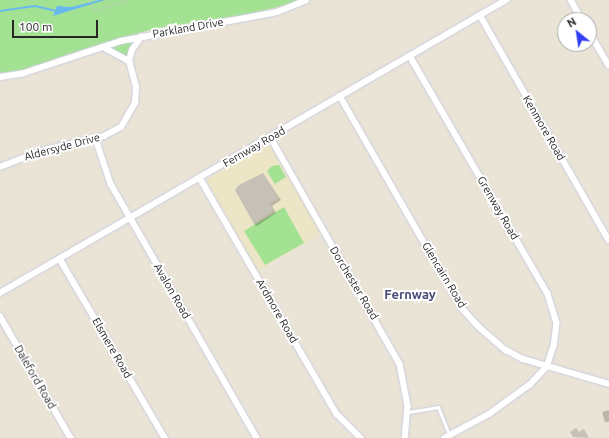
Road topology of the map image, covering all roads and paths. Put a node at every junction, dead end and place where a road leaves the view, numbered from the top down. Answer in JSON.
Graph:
{"nodes":[{"id":1,"x":127,"y":0,"type":"edge"},
{"id":2,"x":306,"y":0,"type":"edge"},
{"id":3,"x":506,"y":0,"type":"edge"},
{"id":4,"x":571,"y":0,"type":"edge"},
{"id":5,"x":88,"y":1,"type":"edge"},
{"id":6,"x":578,"y":12,"type":"edge"},
{"id":7,"x":480,"y":15,"type":"junction"},
{"id":8,"x":141,"y":37,"type":"junction"},
{"id":9,"x":597,"y":45,"type":"edge"},
{"id":10,"x":103,"y":47,"type":"junction"},
{"id":11,"x":410,"y":56,"type":"junction"},
{"id":12,"x":129,"y":62,"type":"junction"},
{"id":13,"x":609,"y":65,"type":"edge"},
{"id":14,"x":0,"y":77,"type":"edge"},
{"id":15,"x":340,"y":96,"type":"junction"},
{"id":16,"x":271,"y":138,"type":"junction"},
{"id":17,"x":96,"y":139,"type":"junction"},
{"id":18,"x":0,"y":167,"type":"edge"},
{"id":19,"x":200,"y":178,"type":"junction"},
{"id":20,"x":130,"y":218,"type":"junction"},
{"id":21,"x":609,"y":240,"type":"edge"},
{"id":22,"x":60,"y":259,"type":"junction"},
{"id":23,"x":0,"y":293,"type":"edge"},
{"id":24,"x":0,"y":316,"type":"edge"},
{"id":25,"x":548,"y":367,"type":"junction"},
{"id":26,"x":609,"y":384,"type":"edge"},
{"id":27,"x":407,"y":412,"type":"junction"},
{"id":28,"x":447,"y":437,"type":"edge"},
{"id":29,"x":71,"y":438,"type":"edge"},
{"id":30,"x":164,"y":438,"type":"edge"},
{"id":31,"x":257,"y":438,"type":"edge"},
{"id":32,"x":361,"y":438,"type":"edge"},
{"id":33,"x":405,"y":438,"type":"edge"}],
"edges":[{"from":1,"to":5,"type":"path"},
{"from":2,"to":8,"type":"street","name":"Parkland Drive"},
{"from":3,"to":7,"type":"street","name":"Fernway Road"},
{"from":4,"to":6,"type":"street"},
{"from":7,"to":11,"type":"street","name":"Fernway Road"},
{"from":7,"to":21,"type":"street","name":"Kenmore Road"},
{"from":8,"to":10,"type":"street","name":"Parkland Drive"},
{"from":8,"to":12,"type":"street"},
{"from":9,"to":13,"type":"street"},
{"from":10,"to":12,"type":"street"},
{"from":10,"to":14,"type":"street","name":"Parkland Drive"},
{"from":11,"to":15,"type":"street","name":"Fernway Road"},
{"from":11,"to":25,"type":"street","name":"Grenway Road"},
{"from":12,"to":17,"type":"street","name":"Aldersyde Drive"},
{"from":15,"to":16,"type":"street","name":"Fernway Road"},
{"from":15,"to":25,"type":"street","name":"Glencairn Road"},
{"from":16,"to":19,"type":"street","name":"Fernway Road"},
{"from":16,"to":27,"type":"street","name":"Dorchester Road"},
{"from":17,"to":18,"type":"street","name":"Aldersyde Drive"},
{"from":17,"to":20,"type":"street","name":"Avalon Road"},
{"from":19,"to":20,"type":"street","name":"Fernway Road"},
{"from":19,"to":32,"type":"street","name":"Ardmore Road"},
{"from":20,"to":22,"type":"street","name":"Fernway Road"},
{"from":20,"to":31,"type":"street","name":"Avalon Road"},
{"from":22,"to":23,"type":"street","name":"Fernway Road"},
{"from":22,"to":30,"type":"street","name":"Elsmere Road"},
{"from":24,"to":29,"type":"street","name":"Daleford Road"},
{"from":25,"to":26,"type":"street","name":"Glencairn Road"},
{"from":25,"to":28,"type":"street"},
{"from":27,"to":28,"type":"lane"},
{"from":27,"to":33,"type":"street","name":"Dorchester Road"}]}
